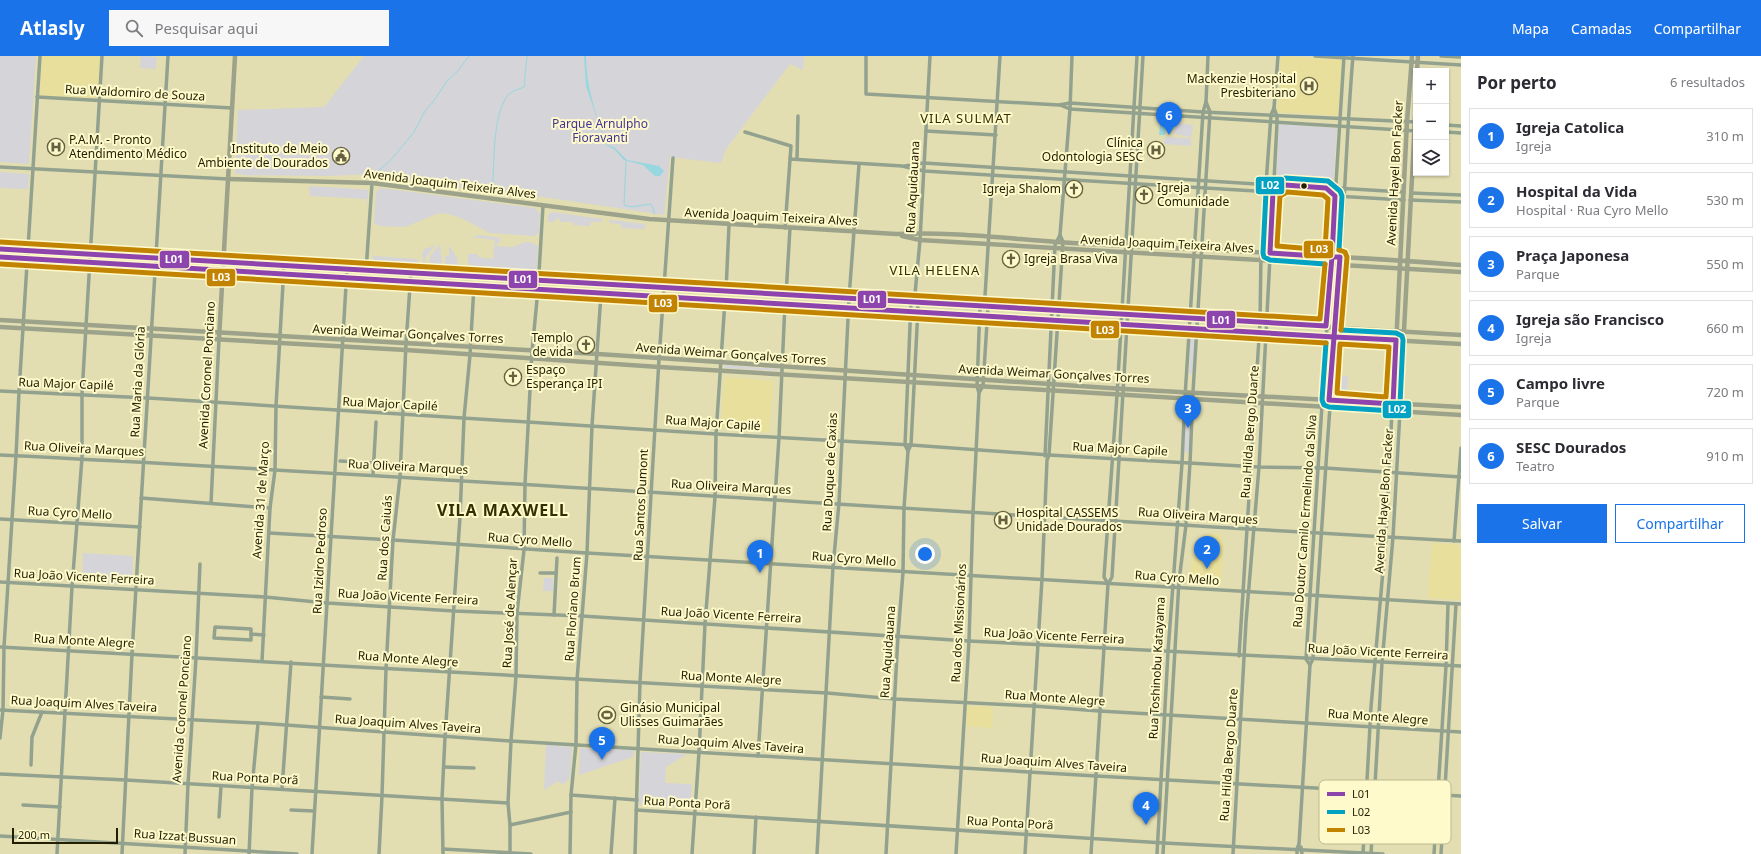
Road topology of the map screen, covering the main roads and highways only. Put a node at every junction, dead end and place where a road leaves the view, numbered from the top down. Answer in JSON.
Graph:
{"nodes":[{"id":1,"x":235,"y":56,"type":"edge"},
{"id":2,"x":1412,"y":58,"type":"edge"},
{"id":3,"x":1414,"y":140,"type":"edge"},
{"id":4,"x":228,"y":179,"type":"junction"},
{"id":5,"x":896,"y":234,"type":"junction"},
{"id":6,"x":0,"y":248,"type":"edge"},
{"id":7,"x":0,"y":257,"type":"edge"},
{"id":8,"x":1401,"y":260,"type":"junction"},
{"id":9,"x":1407,"y":260,"type":"junction"},
{"id":10,"x":223,"y":261,"type":"junction"},
{"id":11,"x":1461,"y":265,"type":"edge"},
{"id":12,"x":1400,"y":268,"type":"junction"},
{"id":13,"x":1407,"y":268,"type":"junction"},
{"id":14,"x":223,"y":270,"type":"junction"},
{"id":15,"x":1461,"y":272,"type":"edge"},
{"id":16,"x":475,"y":276,"type":"junction"},
{"id":17,"x":474,"y":285,"type":"junction"},
{"id":18,"x":726,"y":291,"type":"junction"},
{"id":19,"x":786,"y":294,"type":"junction"},
{"id":20,"x":725,"y":300,"type":"junction"},
{"id":21,"x":785,"y":303,"type":"junction"},
{"id":22,"x":0,"y":320,"type":"edge"},
{"id":23,"x":0,"y":327,"type":"edge"},
{"id":24,"x":219,"y":332,"type":"junction"},
{"id":25,"x":1397,"y":332,"type":"junction"},
{"id":26,"x":1405,"y":332,"type":"junction"},
{"id":27,"x":1461,"y":336,"type":"edge"},
{"id":28,"x":219,"y":339,"type":"junction"},
{"id":29,"x":280,"y":340,"type":"junction"},
{"id":30,"x":1396,"y":340,"type":"junction"},
{"id":31,"x":1404,"y":341,"type":"junction"},
{"id":32,"x":1461,"y":344,"type":"edge"},
{"id":33,"x":1393,"y":404,"type":"junction"},
{"id":34,"x":1400,"y":404,"type":"junction"},
{"id":35,"x":1461,"y":407,"type":"edge"},
{"id":36,"x":1392,"y":410,"type":"junction"},
{"id":37,"x":1400,"y":411,"type":"junction"},
{"id":38,"x":1461,"y":415,"type":"edge"}],
"edges":[{"from":1,"to":4,"type":"main road","name":"Avenida Coronel Ponciano"},
{"from":2,"to":8,"type":"main road","name":"Avenida Hayel Bon Facker"},
{"from":3,"to":9,"type":"main road","name":"Avenida Hayel Bon Facker"},
{"from":4,"to":5,"type":"main road","name":"Avenida Joaquim Teixeira Alves"},
{"from":4,"to":10,"type":"main road","name":"Avenida Coronel Ponciano"},
{"from":5,"to":8,"type":"main road","name":"Avenida Joaquim Teixeira Alves"},
{"from":5,"to":12,"type":"main road","name":"Avenida Joaquim Teixeira Alves"},
{"from":6,"to":10,"type":"main road"},
{"from":7,"to":14,"type":"main road"},
{"from":8,"to":9,"type":"main road","name":"Avenida Joaquim Teixeira Alves"},
{"from":8,"to":12,"type":"main road","name":"Avenida Hayel Bon Facker"},
{"from":9,"to":11,"type":"main road","name":"Avenida Joaquim Teixeira Alves"},
{"from":9,"to":13,"type":"main road","name":"Avenida Hayel Bon Facker"},
{"from":10,"to":14,"type":"main road","name":"Avenida Coronel Ponciano"},
{"from":10,"to":16,"type":"main road"},
{"from":12,"to":13,"type":"main road","name":"Avenida Joaquim Teixeira Alves"},
{"from":12,"to":25,"type":"main road","name":"Avenida Hayel Bon Facker"},
{"from":13,"to":15,"type":"main road","name":"Avenida Joaquim Teixeira Alves"},
{"from":13,"to":26,"type":"main road","name":"Avenida Hayel Bon Facker"},
{"from":14,"to":17,"type":"main road"},
{"from":14,"to":24,"type":"main road","name":"Avenida Coronel Ponciano"},
{"from":16,"to":17,"type":"main road"},
{"from":16,"to":18,"type":"main road"},
{"from":17,"to":20,"type":"main road"},
{"from":18,"to":19,"type":"main road"},
{"from":18,"to":20,"type":"main road"},
{"from":19,"to":21,"type":"main road"},
{"from":19,"to":25,"type":"main road"},
{"from":20,"to":21,"type":"main road"},
{"from":21,"to":30,"type":"main road"},
{"from":22,"to":24,"type":"main road","name":"Avenida Weimar Gonçalves Torres"},
{"from":23,"to":28,"type":"main road","name":"Avenida Weimar Gonçalves Torres"},
{"from":24,"to":28,"type":"main road","name":"Avenida Coronel Ponciano"},
{"from":24,"to":29,"type":"main road","name":"Avenida Weimar Gonçalves Torres"},
{"from":25,"to":26,"type":"main road"},
{"from":25,"to":30,"type":"main road","name":"Avenida Hayel Bon Facker"},
{"from":26,"to":27,"type":"main road"},
{"from":26,"to":31,"type":"main road","name":"Avenida Hayel Bon Facker"},
{"from":28,"to":29,"type":"main road","name":"Avenida Weimar Gonçalves Torres"},
{"from":29,"to":33,"type":"main road","name":"Avenida Weimar Gonçalves Torres"},
{"from":29,"to":36,"type":"main road","name":"Avenida Weimar Gonçalves Torres"},
{"from":30,"to":31,"type":"main road"},
{"from":30,"to":33,"type":"main road","name":"Avenida Hayel Bon Facker"},
{"from":31,"to":32,"type":"main road"},
{"from":31,"to":34,"type":"main road","name":"Avenida Hayel Bon Facker"},
{"from":33,"to":34,"type":"main road","name":"Avenida Weimar Gonçalves Torres"},
{"from":33,"to":36,"type":"main road","name":"Avenida Hayel Bon Facker"},
{"from":34,"to":35,"type":"main road","name":"Avenida Weimar Gonçalves Torres"},
{"from":34,"to":37,"type":"main road","name":"Avenida Hayel Bon Facker"},
{"from":36,"to":37,"type":"main road","name":"Avenida Weimar Gonçalves Torres"},
{"from":37,"to":38,"type":"main road","name":"Avenida Weimar Gonçalves Torres"}]}
